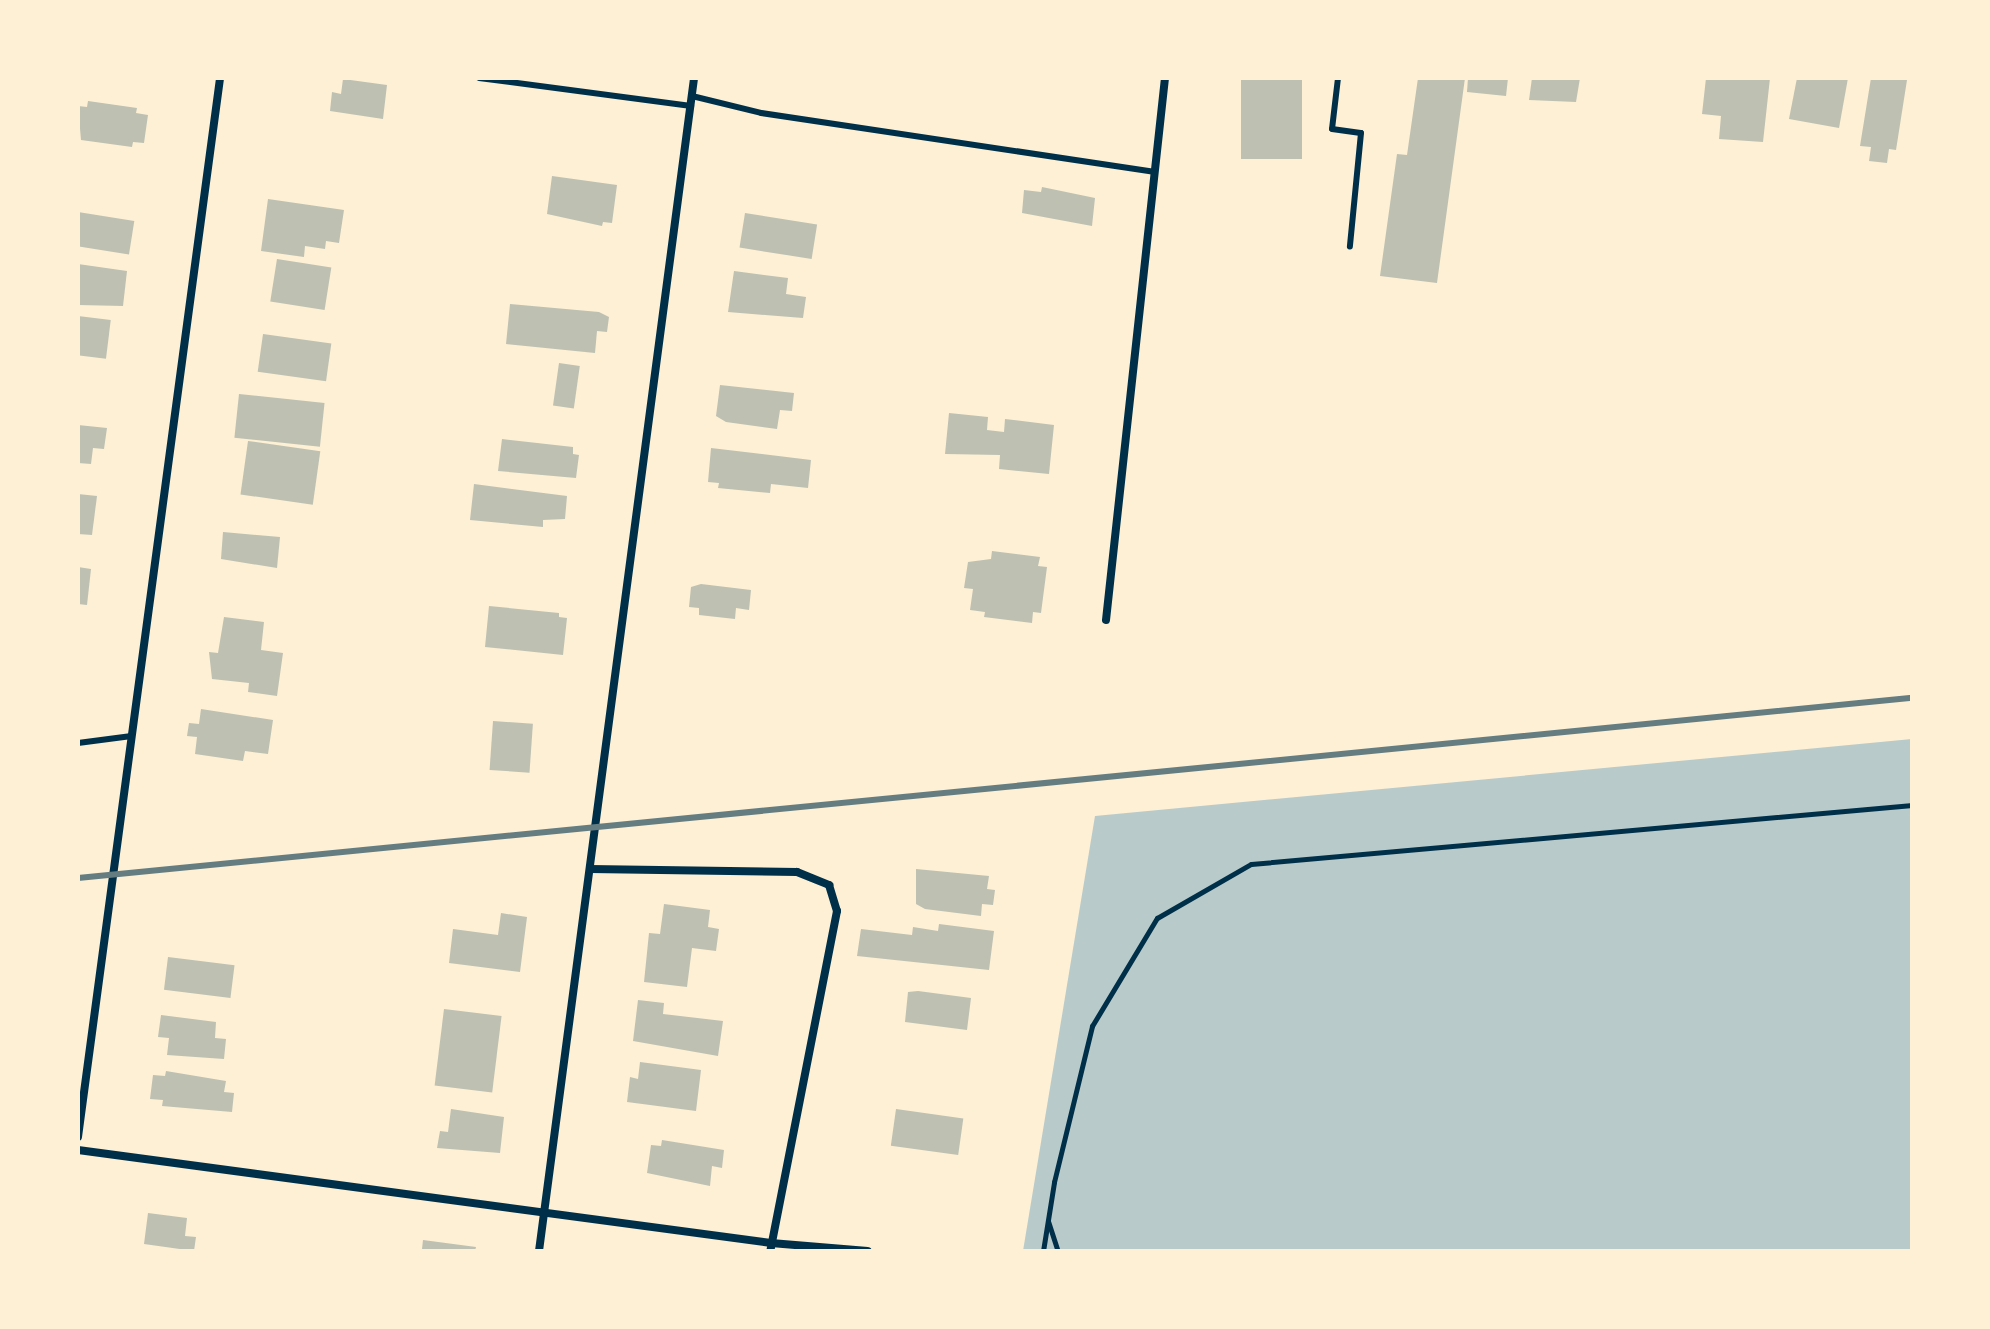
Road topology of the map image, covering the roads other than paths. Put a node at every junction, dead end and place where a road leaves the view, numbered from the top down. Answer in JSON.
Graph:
{"nodes":[{"id":1,"x":220,"y":78,"type":"edge"},
{"id":2,"x":479,"y":78,"type":"edge"},
{"id":3,"x":694,"y":78,"type":"edge"},
{"id":4,"x":1165,"y":78,"type":"edge"},
{"id":5,"x":1338,"y":78,"type":"edge"},
{"id":6,"x":691,"y":101,"type":"junction"},
{"id":7,"x":1154,"y":172,"type":"junction"},
{"id":8,"x":1350,"y":246,"type":"dead end"},
{"id":9,"x":1106,"y":620,"type":"dead end"},
{"id":10,"x":132,"y":736,"type":"junction"},
{"id":11,"x":78,"y":743,"type":"edge"},
{"id":12,"x":590,"y":869,"type":"junction"},
{"id":13,"x":78,"y":1137,"type":"edge"},
{"id":14,"x":78,"y":1150,"type":"edge"},
{"id":15,"x":544,"y":1214,"type":"junction"},
{"id":16,"x":770,"y":1247,"type":"edge"},
{"id":17,"x":539,"y":1251,"type":"edge"},
{"id":18,"x":868,"y":1251,"type":"edge"}],
"edges":[{"from":1,"to":10,"type":"street"},
{"from":2,"to":6,"type":"lane"},
{"from":3,"to":6,"type":"street"},
{"from":4,"to":7,"type":"street"},
{"from":5,"to":8,"type":"lane"},
{"from":6,"to":7,"type":"lane"},
{"from":6,"to":12,"type":"street"},
{"from":7,"to":9,"type":"street"},
{"from":10,"to":11,"type":"lane"},
{"from":10,"to":13,"type":"street"},
{"from":12,"to":15,"type":"street"},
{"from":12,"to":16,"type":"street"},
{"from":14,"to":15,"type":"street"},
{"from":15,"to":16,"type":"street"},
{"from":15,"to":17,"type":"street"},
{"from":16,"to":18,"type":"street"}]}
